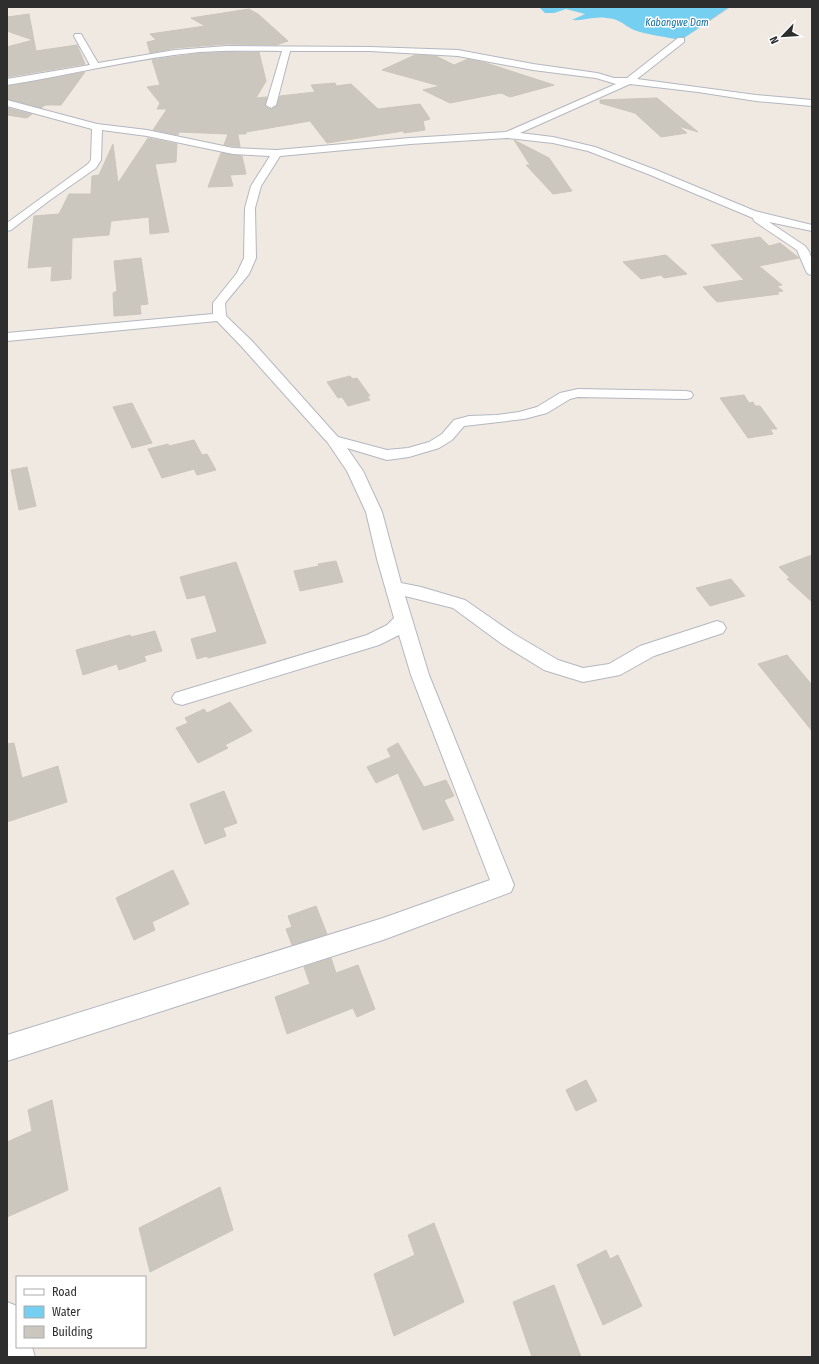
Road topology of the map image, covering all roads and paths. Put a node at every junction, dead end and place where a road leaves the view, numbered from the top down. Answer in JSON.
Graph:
{"nodes":[{"id":1,"x":730,"y":7,"type":"edge"},
{"id":2,"x":78,"y":36,"type":"dead end"},
{"id":3,"x":681,"y":40,"type":"joint"},
{"id":4,"x":287,"y":49,"type":"junction"},
{"id":5,"x":95,"y":66,"type":"junction"},
{"id":6,"x":629,"y":81,"type":"junction"},
{"id":7,"x":7,"y":82,"type":"edge"},
{"id":8,"x":812,"y":103,"type":"edge"},
{"id":9,"x":7,"y":104,"type":"edge"},
{"id":10,"x":271,"y":105,"type":"dead end"},
{"id":11,"x":97,"y":127,"type":"junction"},
{"id":12,"x":507,"y":135,"type":"junction"},
{"id":13,"x":277,"y":153,"type":"junction"},
{"id":14,"x":751,"y":214,"type":"junction"},
{"id":15,"x":7,"y":228,"type":"edge"},
{"id":16,"x":812,"y":228,"type":"edge"},
{"id":17,"x":812,"y":270,"type":"edge"},
{"id":18,"x":220,"y":317,"type":"junction"},
{"id":19,"x":7,"y":337,"type":"edge"},
{"id":20,"x":686,"y":395,"type":"dead end"},
{"id":21,"x":333,"y":440,"type":"junction"},
{"id":22,"x":394,"y":588,"type":"junction"},
{"id":23,"x":404,"y":618,"type":"junction"},
{"id":24,"x":717,"y":628,"type":"dead end"},
{"id":25,"x":182,"y":698,"type":"dead end"},
{"id":26,"x":7,"y":1048,"type":"edge"},
{"id":27,"x":7,"y":1317,"type":"edge"},
{"id":28,"x":16,"y":1345,"type":"edge"}],
"edges":[{"from":1,"to":3,"type":"path"},
{"from":2,"to":5,"type":"street"},
{"from":3,"to":6,"type":"street"},
{"from":4,"to":5,"type":"street"},
{"from":4,"to":6,"type":"street"},
{"from":4,"to":10,"type":"street"},
{"from":5,"to":7,"type":"street"},
{"from":6,"to":8,"type":"street"},
{"from":6,"to":12,"type":"street"},
{"from":9,"to":11,"type":"street"},
{"from":11,"to":13,"type":"street"},
{"from":11,"to":15,"type":"street"},
{"from":12,"to":13,"type":"street"},
{"from":12,"to":14,"type":"street"},
{"from":13,"to":18,"type":"street"},
{"from":14,"to":16,"type":"street"},
{"from":14,"to":17,"type":"street"},
{"from":18,"to":19,"type":"street"},
{"from":18,"to":21,"type":"street"},
{"from":20,"to":21,"type":"street"},
{"from":21,"to":22,"type":"street"},
{"from":22,"to":23,"type":"street"},
{"from":22,"to":24,"type":"street"},
{"from":23,"to":25,"type":"street"},
{"from":23,"to":26,"type":"street"},
{"from":27,"to":28,"type":"street"}]}
